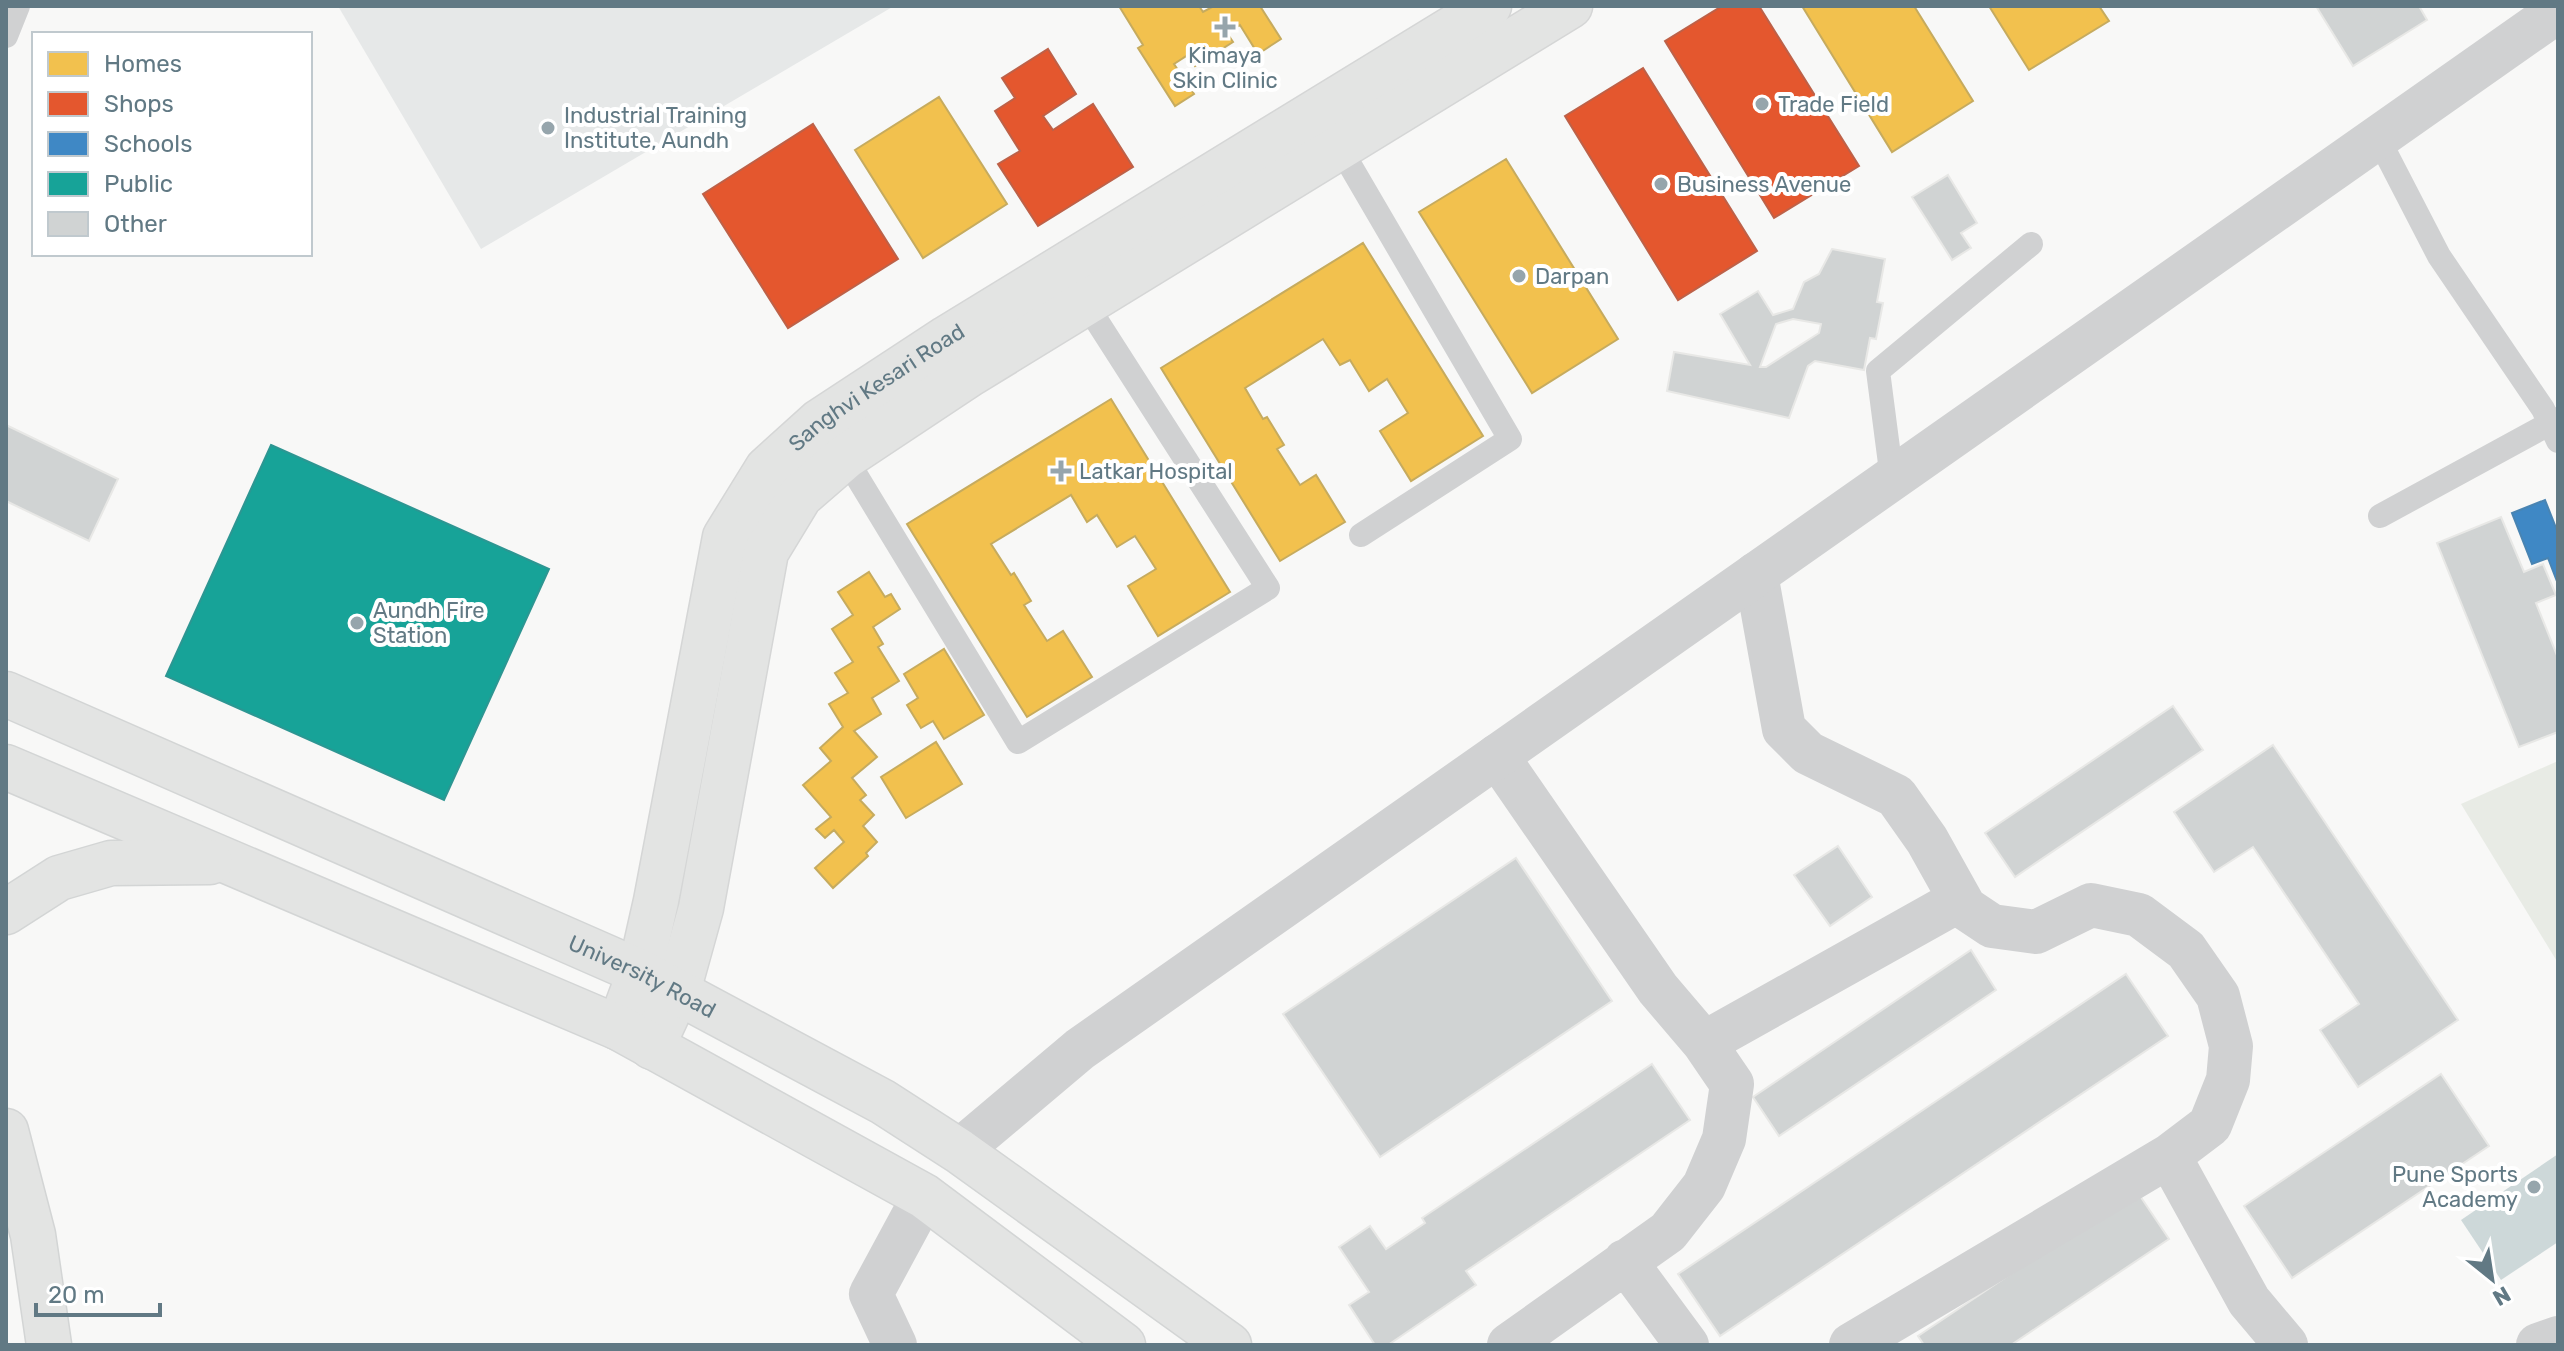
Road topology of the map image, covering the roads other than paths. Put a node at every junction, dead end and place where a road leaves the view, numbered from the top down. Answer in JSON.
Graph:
{"nodes":[{"id":1,"x":18,"y":6,"type":"edge"},
{"id":2,"x":1489,"y":6,"type":"edge"},
{"id":3,"x":1570,"y":6,"type":"edge"},
{"id":4,"x":2558,"y":11,"type":"edge"},
{"id":5,"x":6,"y":36,"type":"edge"},
{"id":6,"x":2378,"y":138,"type":"junction"},
{"id":7,"x":1340,"y":148,"type":"junction"},
{"id":8,"x":2031,"y":244,"type":"dead end"},
{"id":9,"x":1086,"y":304,"type":"junction"},
{"id":10,"x":2555,"y":428,"type":"edge"},
{"id":11,"x":845,"y":457,"type":"junction"},
{"id":12,"x":1892,"y":479,"type":"junction"},
{"id":13,"x":2380,"y":516,"type":"dead end"},
{"id":14,"x":1361,"y":535,"type":"dead end"},
{"id":15,"x":1756,"y":574,"type":"junction"},
{"id":16,"x":6,"y":694,"type":"edge"},
{"id":17,"x":1497,"y":756,"type":"junction"},
{"id":18,"x":6,"y":767,"type":"edge"},
{"id":19,"x":224,"y":862,"type":"junction"},
{"id":20,"x":1965,"y":908,"type":"junction"},
{"id":21,"x":6,"y":912,"type":"edge"},
{"id":22,"x":659,"y":982,"type":"junction"},
{"id":23,"x":635,"y":1038,"type":"junction"},
{"id":24,"x":1704,"y":1043,"type":"junction"},
{"id":25,"x":6,"y":1131,"type":"edge"},
{"id":26,"x":959,"y":1151,"type":"junction"},
{"id":27,"x":2169,"y":1156,"type":"junction"},
{"id":28,"x":924,"y":1196,"type":"junction"},
{"id":29,"x":1625,"y":1261,"type":"junction"},
{"id":30,"x":2558,"y":1338,"type":"edge"},
{"id":31,"x":49,"y":1345,"type":"edge"},
{"id":32,"x":895,"y":1345,"type":"edge"},
{"id":33,"x":1123,"y":1345,"type":"edge"},
{"id":34,"x":1229,"y":1345,"type":"edge"},
{"id":35,"x":1509,"y":1345,"type":"edge"},
{"id":36,"x":1687,"y":1345,"type":"edge"},
{"id":37,"x":1851,"y":1345,"type":"edge"},
{"id":38,"x":2286,"y":1345,"type":"edge"},
{"id":39,"x":2538,"y":1345,"type":"edge"}],
"edges":[{"from":1,"to":5,"type":"lane"},
{"from":2,"to":22,"type":"main road","name":"Sanghvi Kesari Road"},
{"from":3,"to":7,"type":"main road","name":"Sanghvi Kesari Road"},
{"from":4,"to":6,"type":"street"},
{"from":6,"to":10,"type":"lane"},
{"from":6,"to":12,"type":"street"},
{"from":7,"to":9,"type":"main road","name":"Sanghvi Kesari Road"},
{"from":7,"to":14,"type":"lane"},
{"from":8,"to":12,"type":"lane"},
{"from":9,"to":11,"type":"main road","name":"Sanghvi Kesari Road"},
{"from":9,"to":11,"type":"lane"},
{"from":10,"to":13,"type":"lane"},
{"from":11,"to":22,"type":"main road","name":"Sanghvi Kesari Road"},
{"from":12,"to":15,"type":"street"},
{"from":15,"to":17,"type":"street"},
{"from":15,"to":20,"type":"street"},
{"from":16,"to":22,"type":"main road","name":"University Road"},
{"from":17,"to":24,"type":"street"},
{"from":17,"to":26,"type":"street"},
{"from":18,"to":19,"type":"main road"},
{"from":19,"to":21,"type":"main road"},
{"from":19,"to":23,"type":"main road"},
{"from":20,"to":24,"type":"street"},
{"from":20,"to":27,"type":"street"},
{"from":22,"to":23,"type":"main road","name":"Sanghvi Kesari Road"},
{"from":22,"to":26,"type":"main road","name":"University Road"},
{"from":23,"to":28,"type":"main road"},
{"from":24,"to":29,"type":"street"},
{"from":25,"to":31,"type":"main road"},
{"from":26,"to":28,"type":"main road"},
{"from":26,"to":34,"type":"main road","name":"University Road"},
{"from":27,"to":37,"type":"street"},
{"from":27,"to":38,"type":"street"},
{"from":28,"to":32,"type":"street"},
{"from":28,"to":33,"type":"main road"},
{"from":29,"to":35,"type":"street"},
{"from":29,"to":36,"type":"street"},
{"from":30,"to":39,"type":"street"}]}
